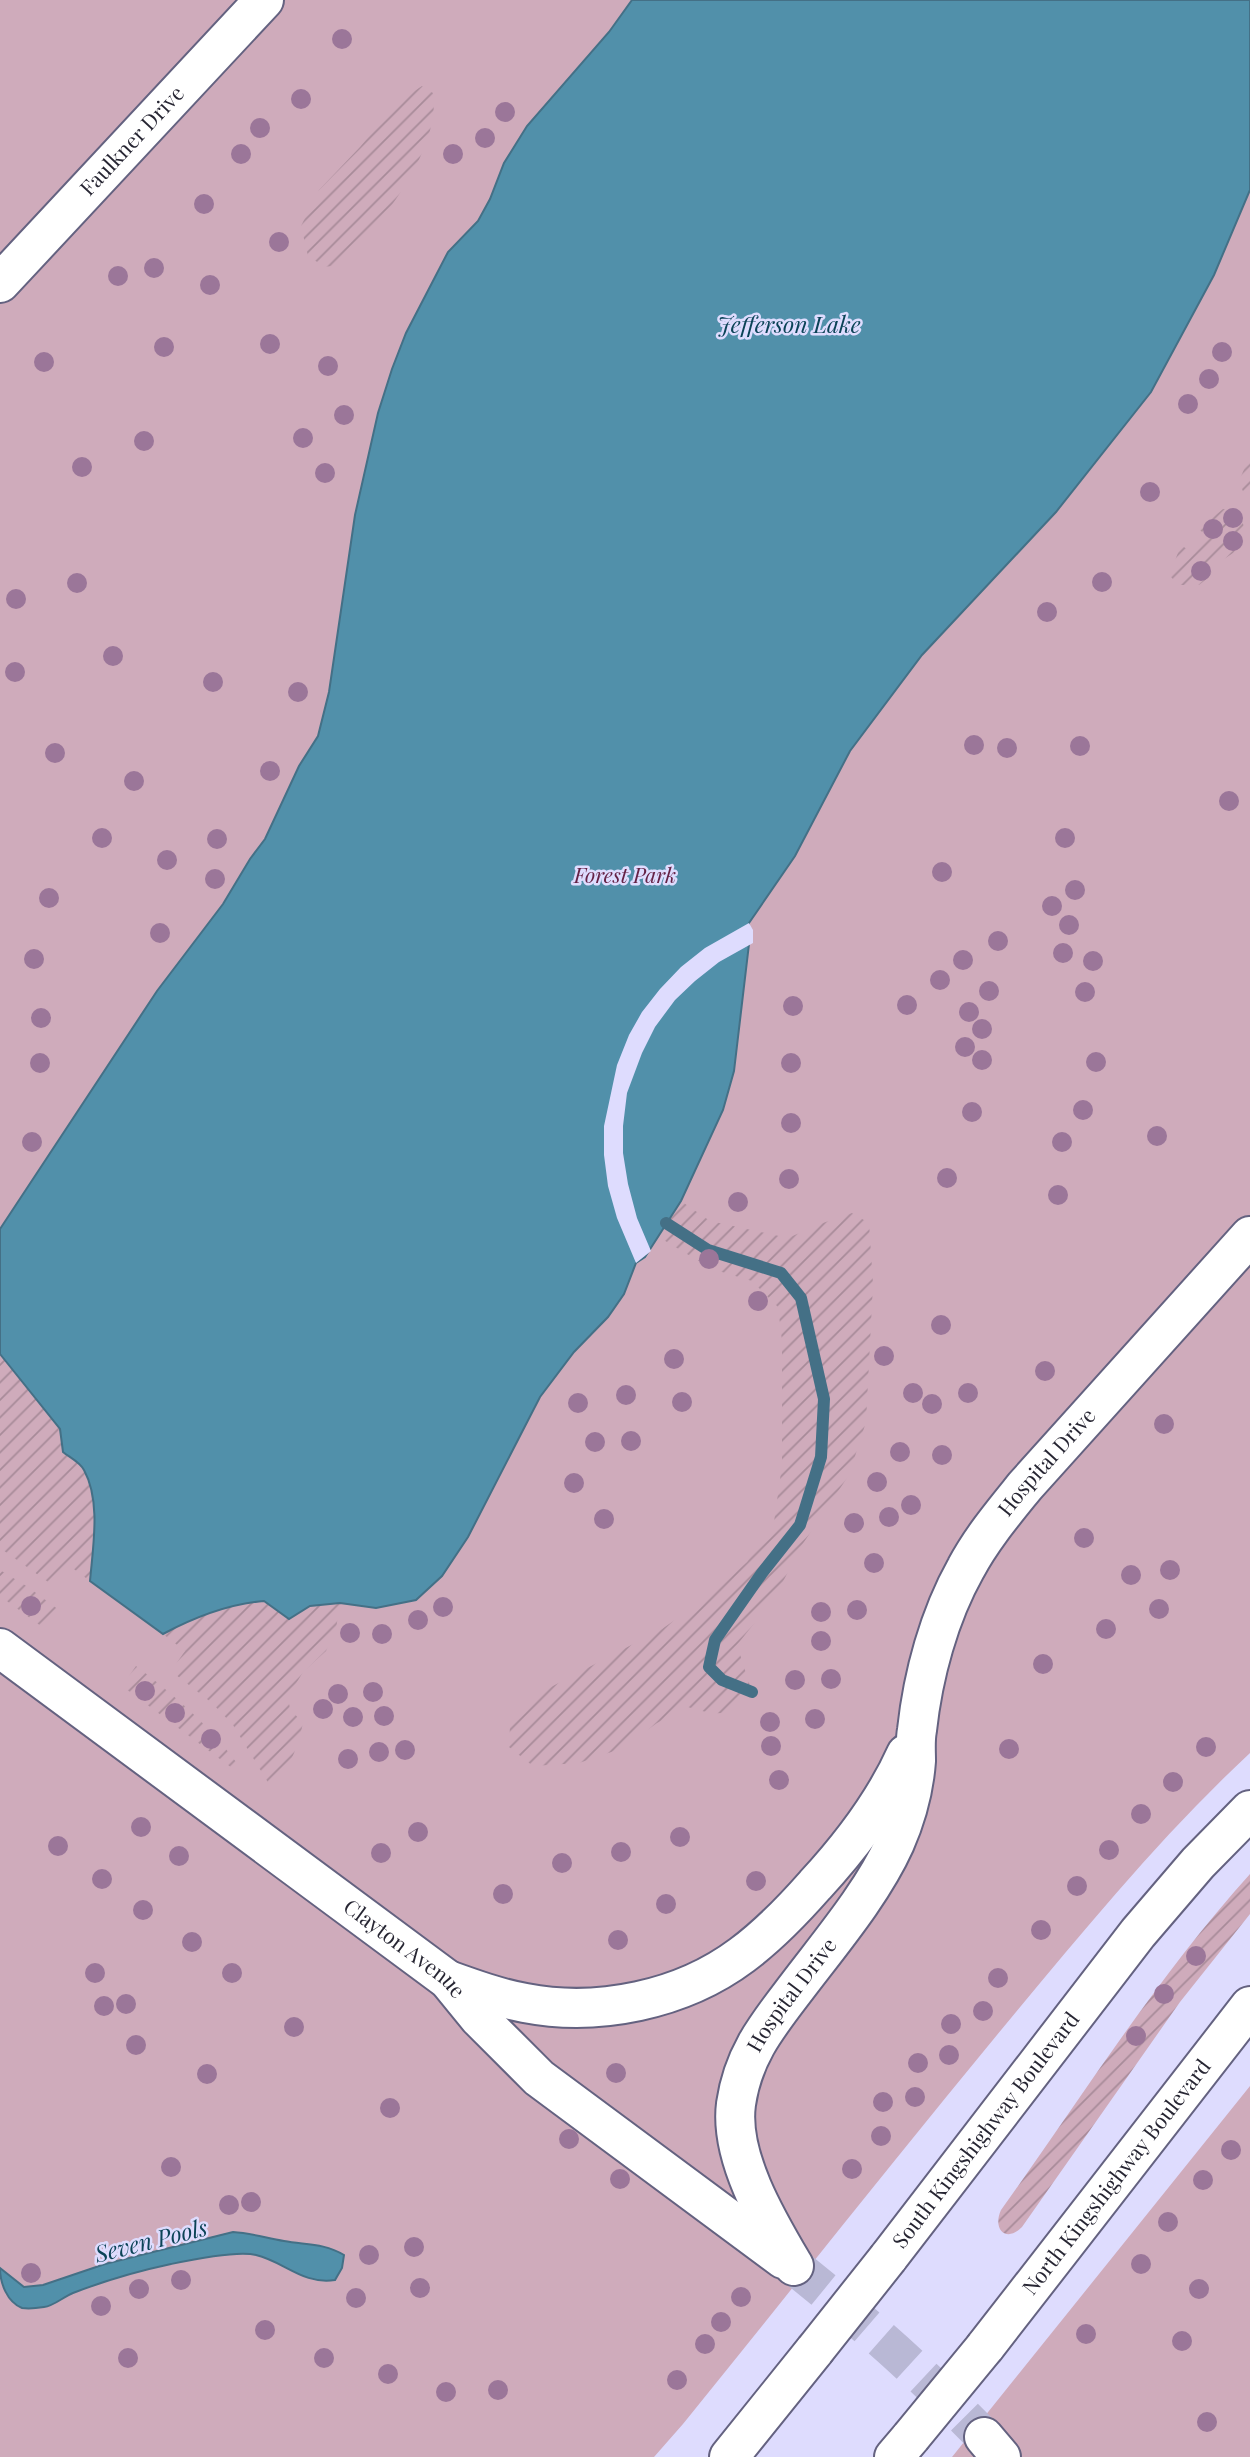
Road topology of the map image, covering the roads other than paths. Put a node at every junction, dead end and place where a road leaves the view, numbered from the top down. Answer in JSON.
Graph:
{"nodes":[{"id":1,"x":264,"y":0,"type":"edge"},
{"id":2,"x":0,"y":283,"type":"edge"},
{"id":3,"x":1250,"y":1236,"type":"edge"},
{"id":4,"x":0,"y":1648,"type":"edge"},
{"id":5,"x":916,"y":1730,"type":"junction"},
{"id":6,"x":1250,"y":1810,"type":"edge"},
{"id":7,"x":448,"y":1980,"type":"junction"},
{"id":8,"x":1250,"y":2006,"type":"edge"},
{"id":9,"x":794,"y":2266,"type":"joint"},
{"id":10,"x":902,"y":2447,"type":"edge"},
{"id":11,"x":729,"y":2457,"type":"edge"}],
"edges":[{"from":1,"to":2,"type":"street","name":"Faulkner Drive"},
{"from":3,"to":5,"type":"street","name":"Hospital Drive"},
{"from":4,"to":7,"type":"street","name":"Clayton Avenue"},
{"from":5,"to":7,"type":"street","name":"Hospital Drive"},
{"from":5,"to":9,"type":"street","name":"Hospital Drive"},
{"from":6,"to":11,"type":"street","name":"South Kingshighway Boulevard","bridge":true},
{"from":7,"to":9,"type":"street","name":"Clayton Avenue"},
{"from":8,"to":10,"type":"street","name":"North Kingshighway Boulevard","bridge":true}]}
